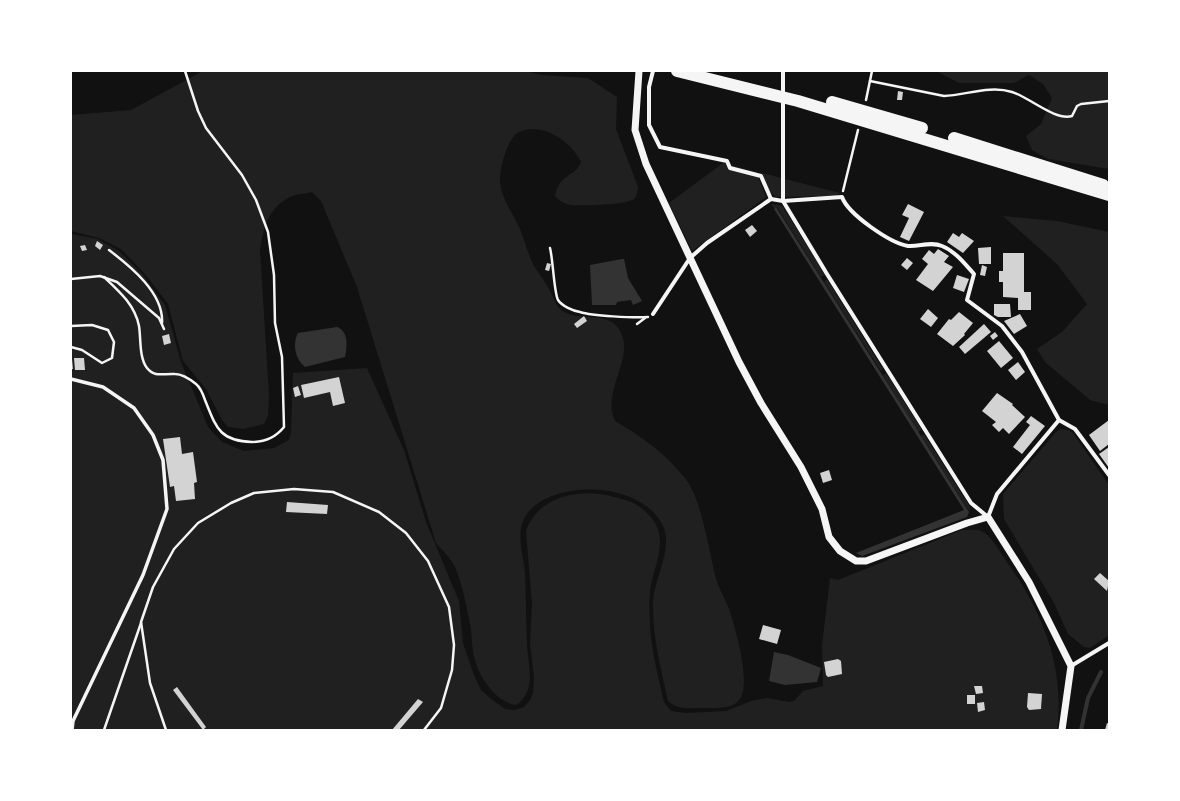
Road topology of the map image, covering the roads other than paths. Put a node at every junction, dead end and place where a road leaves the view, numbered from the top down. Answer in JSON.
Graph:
{"nodes":[{"id":1,"x":640,"y":71,"type":"edge"},
{"id":2,"x":653,"y":71,"type":"edge"},
{"id":3,"x":677,"y":71,"type":"edge"},
{"id":4,"x":713,"y":71,"type":"edge"},
{"id":5,"x":783,"y":71,"type":"edge"},
{"id":6,"x":910,"y":129,"type":"junction"},
{"id":7,"x":1109,"y":186,"type":"edge"},
{"id":8,"x":1109,"y":195,"type":"edge"},
{"id":9,"x":771,"y":199,"type":"junction"},
{"id":10,"x":783,"y":201,"type":"junction"},
{"id":11,"x":690,"y":258,"type":"junction"},
{"id":12,"x":653,"y":314,"type":"road end"},
{"id":13,"x":71,"y":379,"type":"edge"},
{"id":14,"x":1059,"y":420,"type":"junction"},
{"id":15,"x":1109,"y":474,"type":"edge"},
{"id":16,"x":988,"y":517,"type":"junction"},
{"id":17,"x":1109,"y":644,"type":"edge"},
{"id":18,"x":1071,"y":666,"type":"junction"},
{"id":19,"x":72,"y":730,"type":"edge"},
{"id":20,"x":1062,"y":730,"type":"edge"}],
"edges":[{"from":1,"to":11,"type":"street"},
{"from":2,"to":9,"type":"street"},
{"from":3,"to":6,"type":"highway"},
{"from":4,"to":6,"type":"highway"},
{"from":5,"to":10,"type":"street"},
{"from":6,"to":7,"type":"highway"},
{"from":6,"to":8,"type":"highway"},
{"from":9,"to":10,"type":"street"},
{"from":9,"to":11,"type":"street"},
{"from":10,"to":14,"type":"street"},
{"from":10,"to":16,"type":"street"},
{"from":11,"to":12,"type":"street"},
{"from":11,"to":16,"type":"street"},
{"from":13,"to":19,"type":"street"},
{"from":14,"to":15,"type":"street"},
{"from":14,"to":16,"type":"street"},
{"from":16,"to":18,"type":"street"},
{"from":17,"to":18,"type":"street"},
{"from":18,"to":20,"type":"street"}]}
